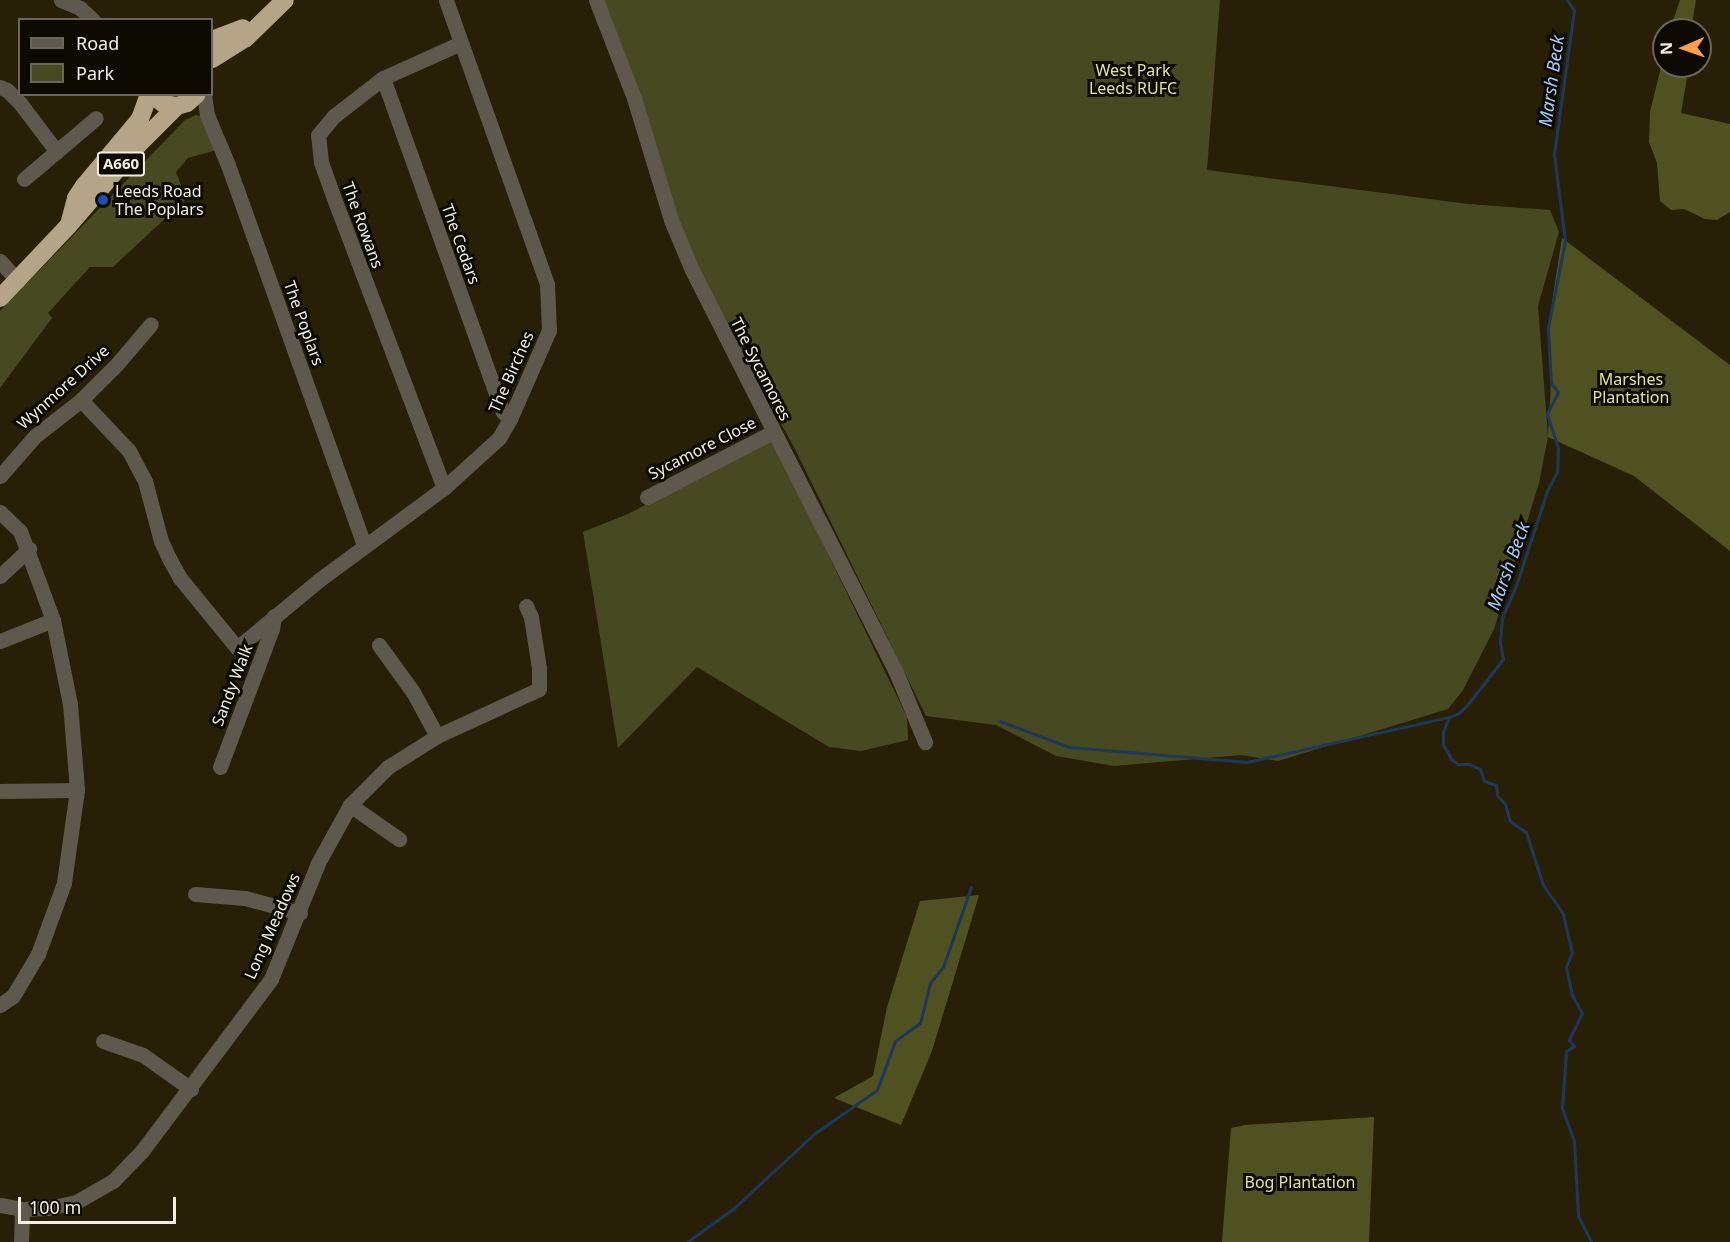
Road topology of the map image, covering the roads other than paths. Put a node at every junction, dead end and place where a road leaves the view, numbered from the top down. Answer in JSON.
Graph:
{"nodes":[{"id":1,"x":61,"y":0,"type":"edge"},
{"id":2,"x":285,"y":0,"type":"edge"},
{"id":3,"x":446,"y":0,"type":"edge"},
{"id":4,"x":596,"y":0,"type":"edge"},
{"id":5,"x":91,"y":18,"type":"edge"},
{"id":6,"x":257,"y":24,"type":"junction"},
{"id":7,"x":213,"y":40,"type":"edge"},
{"id":8,"x":461,"y":43,"type":"junction"},
{"id":9,"x":213,"y":58,"type":"edge"},
{"id":10,"x":383,"y":78,"type":"junction"},
{"id":11,"x":0,"y":87,"type":"edge"},
{"id":12,"x":149,"y":96,"type":"edge"},
{"id":13,"x":153,"y":96,"type":"edge"},
{"id":14,"x":194,"y":96,"type":"edge"},
{"id":15,"x":204,"y":96,"type":"edge"},
{"id":16,"x":179,"y":105,"type":"junction"},
{"id":17,"x":207,"y":115,"type":"junction"},
{"id":18,"x":96,"y":117,"type":"dead end"},
{"id":19,"x":57,"y":152,"type":"junction"},
{"id":20,"x":24,"y":179,"type":"dead end"},
{"id":21,"x":69,"y":226,"type":"junction"},
{"id":22,"x":0,"y":261,"type":"edge"},
{"id":23,"x":18,"y":281,"type":"junction"},
{"id":24,"x":0,"y":298,"type":"edge"},
{"id":25,"x":151,"y":324,"type":"dead end"},
{"id":26,"x":81,"y":400,"type":"junction"},
{"id":27,"x":510,"y":419,"type":"junction"},
{"id":28,"x":773,"y":432,"type":"junction"},
{"id":29,"x":0,"y":476,"type":"edge"},
{"id":30,"x":444,"y":488,"type":"junction"},
{"id":31,"x":646,"y":496,"type":"dead end"},
{"id":32,"x":0,"y":512,"type":"edge"},
{"id":33,"x":364,"y":545,"type":"junction"},
{"id":34,"x":29,"y":549,"type":"junction"},
{"id":35,"x":0,"y":576,"type":"edge"},
{"id":36,"x":526,"y":606,"type":"dead end"},
{"id":37,"x":274,"y":616,"type":"junction"},
{"id":38,"x":53,"y":620,"type":"junction"},
{"id":39,"x":0,"y":641,"type":"edge"},
{"id":40,"x":378,"y":645,"type":"dead end"},
{"id":41,"x":437,"y":736,"type":"junction"},
{"id":42,"x":925,"y":742,"type":"dead end"},
{"id":43,"x":220,"y":767,"type":"dead end"},
{"id":44,"x":77,"y":790,"type":"junction"},
{"id":45,"x":0,"y":791,"type":"edge"},
{"id":46,"x":350,"y":805,"type":"junction"},
{"id":47,"x":399,"y":839,"type":"dead end"},
{"id":48,"x":195,"y":894,"type":"dead end"},
{"id":49,"x":300,"y":913,"type":"junction"},
{"id":50,"x":0,"y":1005,"type":"edge"},
{"id":51,"x":103,"y":1041,"type":"dead end"},
{"id":52,"x":191,"y":1089,"type":"junction"},
{"id":53,"x":0,"y":1205,"type":"edge"},
{"id":54,"x":22,"y":1209,"type":"junction"},
{"id":55,"x":21,"y":1242,"type":"edge"}],
"edges":[{"from":1,"to":5,"type":"street"},
{"from":2,"to":6,"type":"highway"},
{"from":3,"to":8,"type":"street","name":"The Birches"},
{"from":4,"to":28,"type":"street","name":"The Sycamores"},
{"from":6,"to":7,"type":"highway"},
{"from":6,"to":9,"type":"highway"},
{"from":8,"to":10,"type":"street","name":"The Rowans"},
{"from":8,"to":27,"type":"street","name":"The Birches"},
{"from":10,"to":27,"type":"street","name":"The Cedars"},
{"from":10,"to":30,"type":"street","name":"The Rowans"},
{"from":11,"to":19,"type":"street"},
{"from":12,"to":21,"type":"highway","number":"A660"},
{"from":13,"to":16,"type":"highway"},
{"from":14,"to":16,"type":"highway"},
{"from":15,"to":17,"type":"street","name":"The Poplars"},
{"from":16,"to":17,"type":"street"},
{"from":16,"to":21,"type":"highway","number":"A660"},
{"from":17,"to":33,"type":"street","name":"The Poplars"},
{"from":18,"to":19,"type":"street"},
{"from":19,"to":20,"type":"street"},
{"from":21,"to":23,"type":"highway","number":"A660"},
{"from":22,"to":23,"type":"street"},
{"from":23,"to":24,"type":"highway","number":"A660"},
{"from":25,"to":26,"type":"street","name":"Wynmore Drive"},
{"from":26,"to":29,"type":"street","name":"Wynmore Drive"},
{"from":26,"to":37,"type":"street","name":"The Birches"},
{"from":27,"to":30,"type":"street","name":"The Birches"},
{"from":28,"to":31,"type":"street","name":"Sycamore Close"},
{"from":28,"to":42,"type":"street","name":"The Sycamores"},
{"from":30,"to":33,"type":"street","name":"The Birches"},
{"from":32,"to":34,"type":"street"},
{"from":33,"to":37,"type":"street","name":"The Birches"},
{"from":34,"to":35,"type":"street"},
{"from":34,"to":38,"type":"street"},
{"from":36,"to":41,"type":"street","name":"Long Meadows"},
{"from":37,"to":43,"type":"street","name":"Sandy Walk"},
{"from":38,"to":39,"type":"street"},
{"from":38,"to":44,"type":"street"},
{"from":40,"to":41,"type":"street"},
{"from":41,"to":46,"type":"street","name":"Long Meadows"},
{"from":44,"to":45,"type":"street"},
{"from":44,"to":50,"type":"street"},
{"from":46,"to":47,"type":"street"},
{"from":46,"to":49,"type":"street","name":"Long Meadows"},
{"from":48,"to":49,"type":"street"},
{"from":49,"to":52,"type":"street","name":"Long Meadows"},
{"from":51,"to":52,"type":"street"},
{"from":52,"to":54,"type":"street","name":"Long Meadows"},
{"from":53,"to":54,"type":"street","name":"Long Meadows"},
{"from":54,"to":55,"type":"street"}]}
